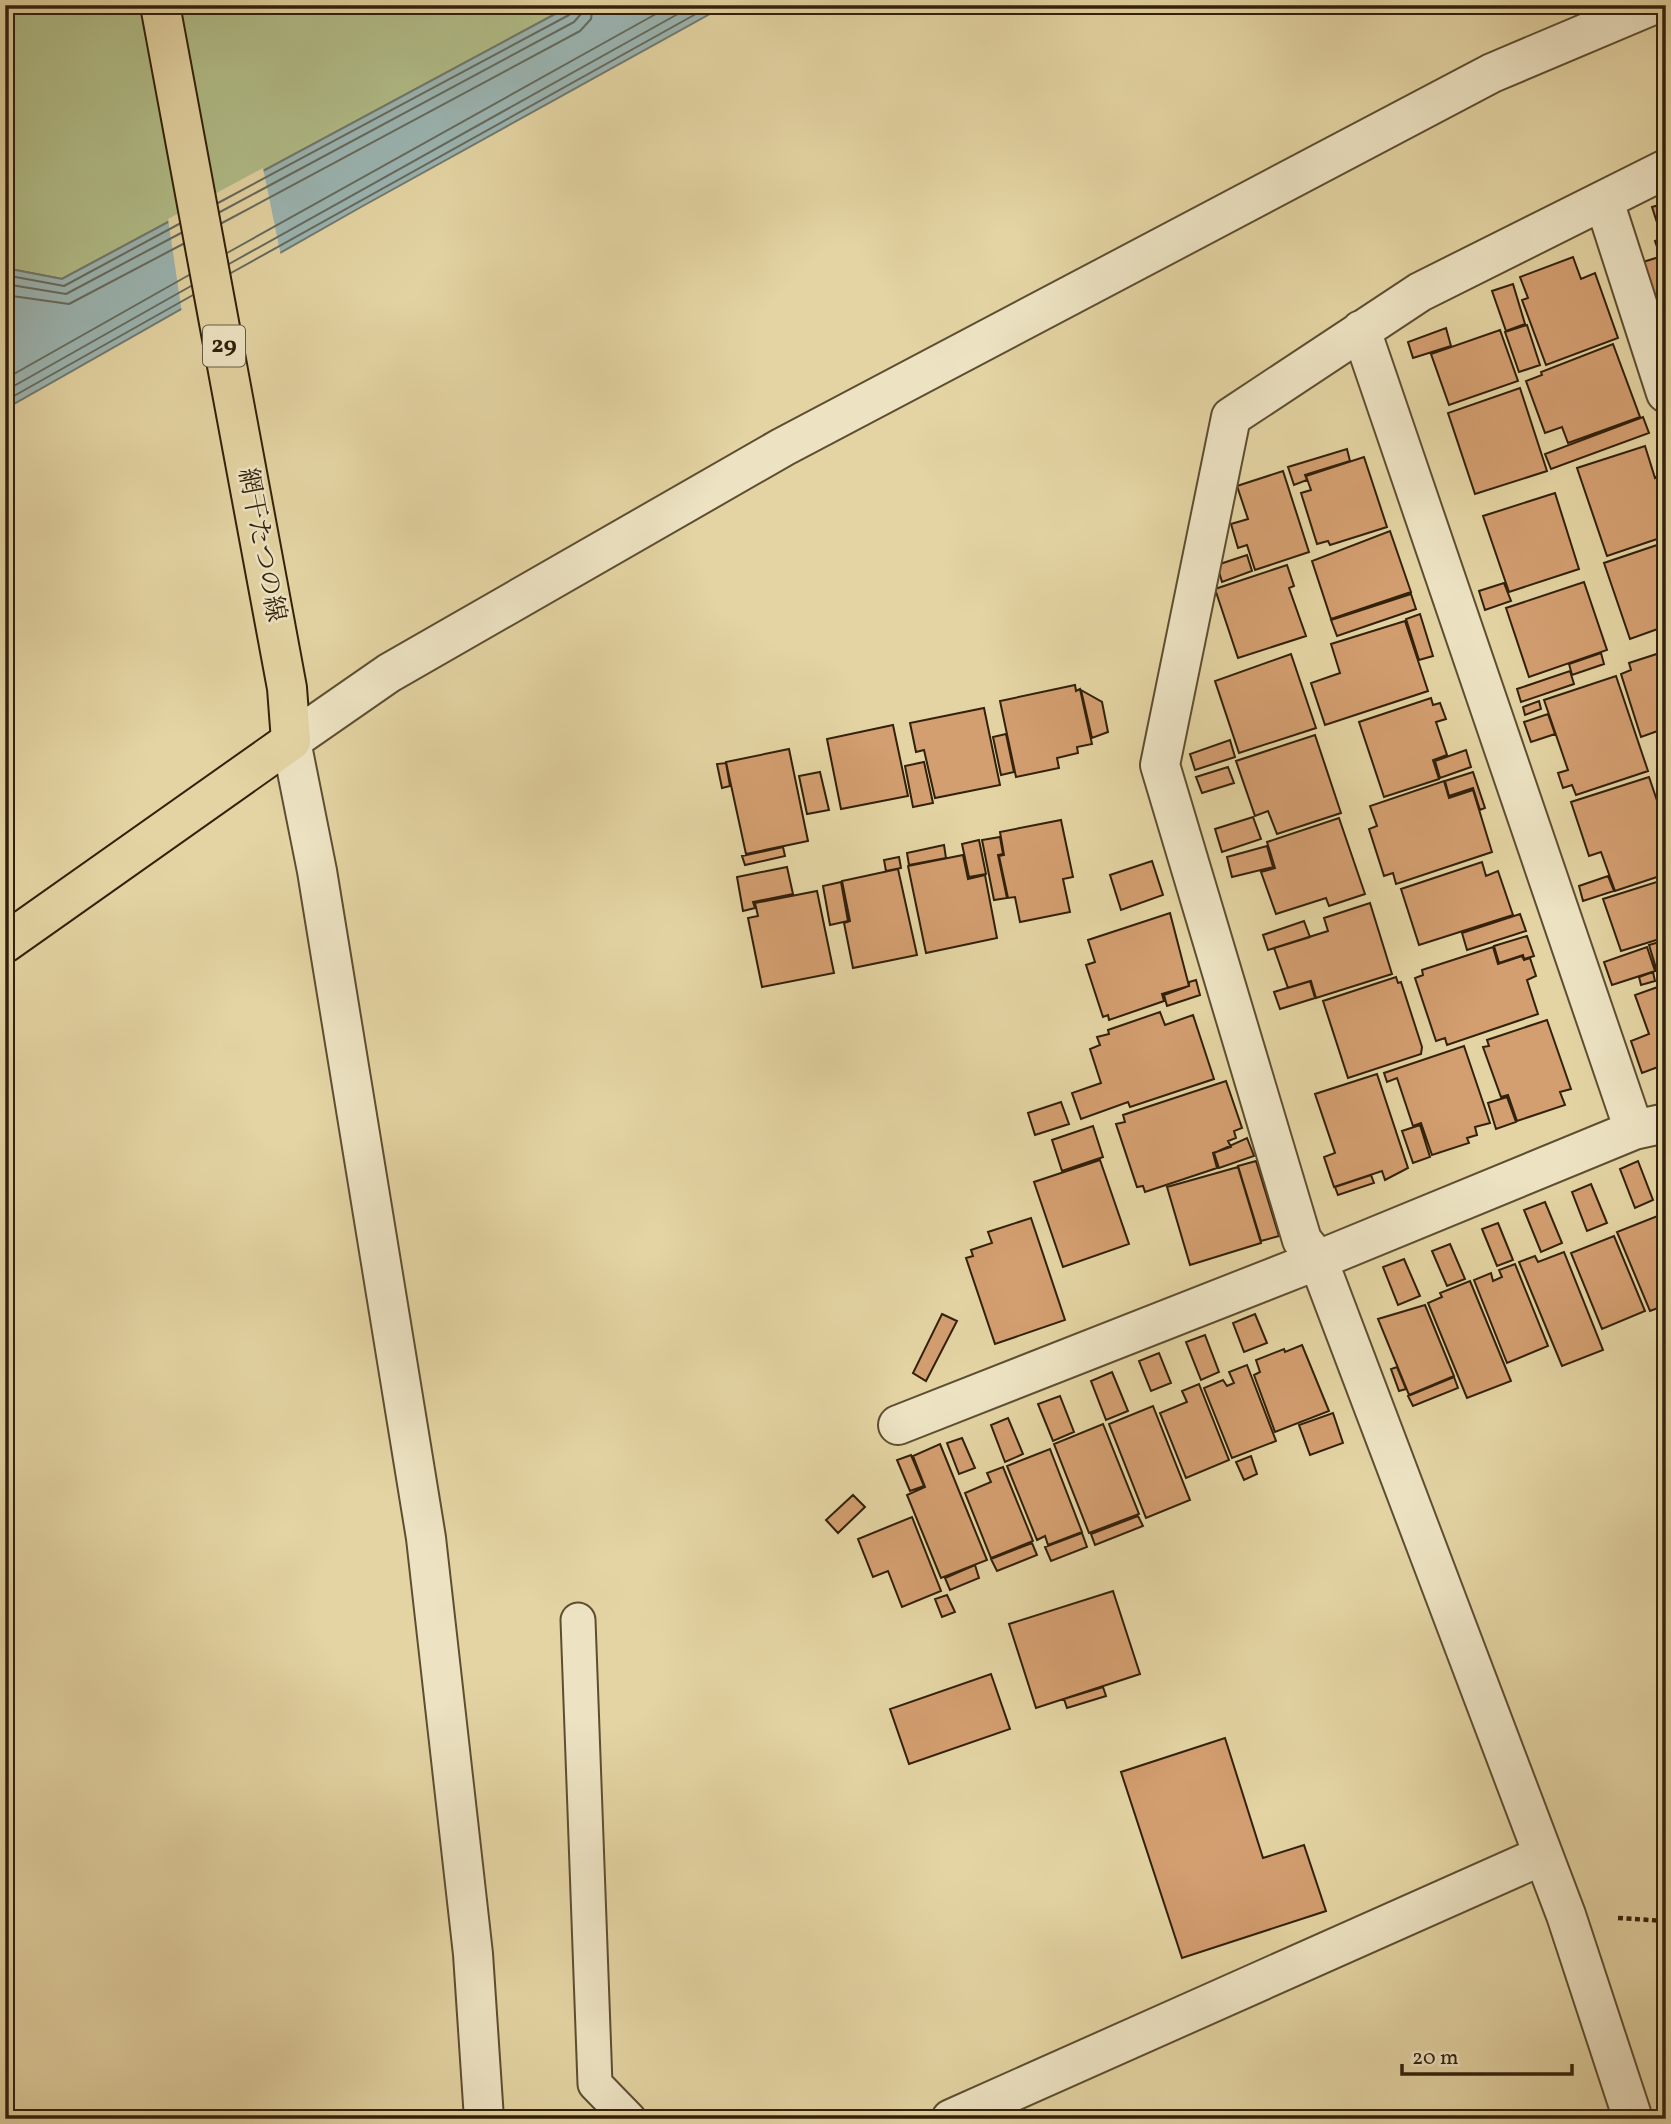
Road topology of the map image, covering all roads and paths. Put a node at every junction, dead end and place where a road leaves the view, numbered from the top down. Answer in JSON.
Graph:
{"nodes":[{"id":1,"x":160,"y":5,"type":"edge"},
{"id":2,"x":1653,"y":5,"type":"edge"},
{"id":3,"x":1666,"y":169,"type":"edge"},
{"id":4,"x":1604,"y":201,"type":"junction"},
{"id":5,"x":1361,"y":330,"type":"junction"},
{"id":6,"x":1666,"y":393,"type":"edge"},
{"id":7,"x":291,"y":741,"type":"junction"},
{"id":8,"x":5,"y":943,"type":"edge"},
{"id":9,"x":1650,"y":1126,"type":"edge"},
{"id":10,"x":1318,"y":1260,"type":"junction"},
{"id":11,"x":898,"y":1425,"type":"dead end"},
{"id":12,"x":579,"y":1620,"type":"dead end"},
{"id":13,"x":1541,"y":1856,"type":"junction"},
{"id":14,"x":484,"y":2119,"type":"edge"},
{"id":15,"x":629,"y":2119,"type":"edge"},
{"id":16,"x":951,"y":2119,"type":"edge"},
{"id":17,"x":1633,"y":2119,"type":"edge"}],
"edges":[{"from":1,"to":7,"type":"main road","name":"網干たつの線","number":"29"},
{"from":2,"to":7,"type":"street"},
{"from":3,"to":4,"type":"street"},
{"from":4,"to":5,"type":"street"},
{"from":4,"to":6,"type":"street"},
{"from":5,"to":9,"type":"street"},
{"from":5,"to":10,"type":"street"},
{"from":7,"to":8,"type":"main road"},
{"from":7,"to":14,"type":"street"},
{"from":9,"to":10,"type":"street"},
{"from":10,"to":11,"type":"street"},
{"from":10,"to":13,"type":"street"},
{"from":12,"to":15,"type":"lane"},
{"from":13,"to":16,"type":"street"},
{"from":13,"to":17,"type":"street"}]}
